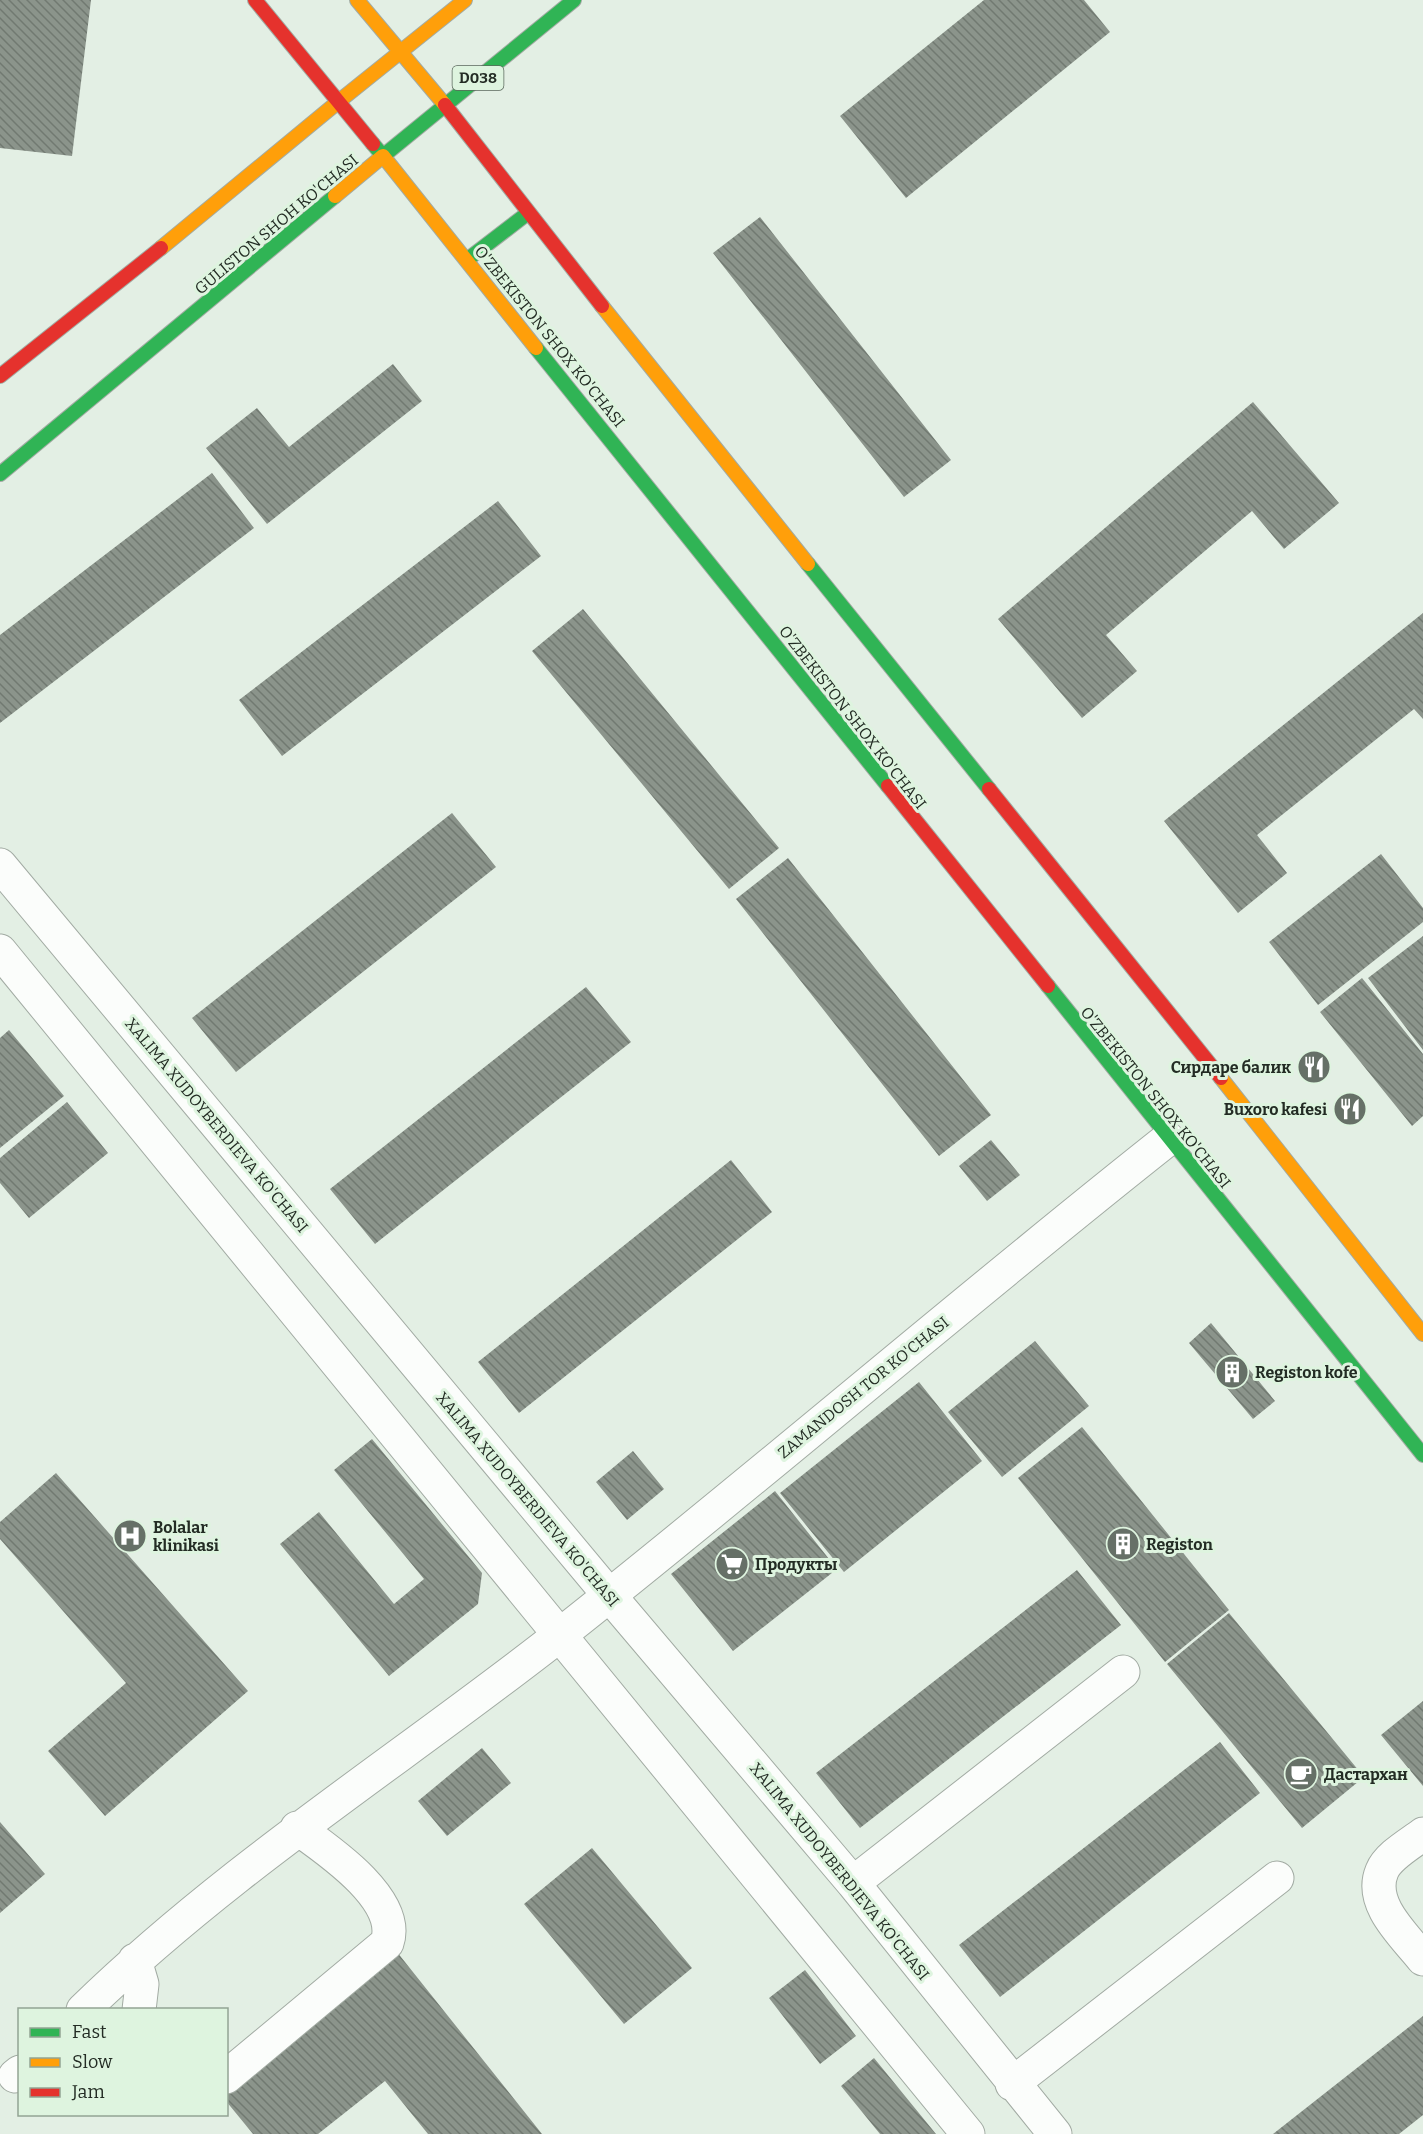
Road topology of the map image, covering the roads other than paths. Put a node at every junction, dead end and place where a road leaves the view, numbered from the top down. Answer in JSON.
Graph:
{"nodes":[{"id":1,"x":357,"y":0,"type":"edge"},
{"id":2,"x":465,"y":0,"type":"edge"},
{"id":3,"x":573,"y":0,"type":"edge"},
{"id":4,"x":261,"y":2,"type":"edge"},
{"id":5,"x":400,"y":51,"type":"junction"},
{"id":6,"x":338,"y":102,"type":"junction"},
{"id":7,"x":445,"y":105,"type":"junction"},
{"id":8,"x":383,"y":156,"type":"junction"},
{"id":9,"x":528,"y":213,"type":"junction"},
{"id":10,"x":468,"y":259,"type":"junction"},
{"id":11,"x":0,"y":376,"type":"edge"},
{"id":12,"x":0,"y":474,"type":"edge"},
{"id":13,"x":0,"y":865,"type":"edge"},
{"id":14,"x":0,"y":951,"type":"edge"},
{"id":15,"x":1168,"y":1139,"type":"junction"},
{"id":16,"x":1423,"y":1334,"type":"edge"},
{"id":17,"x":1423,"y":1455,"type":"edge"},
{"id":18,"x":609,"y":1595,"type":"junction"},
{"id":19,"x":559,"y":1635,"type":"junction"},
{"id":20,"x":1123,"y":1672,"type":"dead end"},
{"id":21,"x":297,"y":1828,"type":"junction"},
{"id":22,"x":1423,"y":1834,"type":"edge"},
{"id":23,"x":1277,"y":1878,"type":"dead end"},
{"id":24,"x":853,"y":1883,"type":"junction"},
{"id":25,"x":1423,"y":1959,"type":"edge"},
{"id":26,"x":135,"y":1960,"type":"junction"},
{"id":27,"x":85,"y":2008,"type":"edge"},
{"id":28,"x":139,"y":2008,"type":"edge"},
{"id":29,"x":228,"y":2075,"type":"edge"},
{"id":30,"x":1012,"y":2084,"type":"junction"},
{"id":31,"x":968,"y":2134,"type":"edge"},
{"id":32,"x":1055,"y":2134,"type":"edge"}],
"edges":[{"from":1,"to":5,"type":"main road"},
{"from":2,"to":5,"type":"main road"},
{"from":3,"to":7,"type":"main road","name":"GULISTON SHOH KO'CHASI","number":"D038"},
{"from":4,"to":6,"type":"main road","name":"O'ZBEKISTON SHOX KO'CHASI"},
{"from":5,"to":6,"type":"main road"},
{"from":5,"to":7,"type":"main road"},
{"from":6,"to":8,"type":"main road","name":"O'ZBEKISTON SHOX KO'CHASI"},
{"from":6,"to":11,"type":"main road"},
{"from":7,"to":8,"type":"main road","name":"GULISTON SHOH KO'CHASI","number":"D038"},
{"from":7,"to":9,"type":"main road"},
{"from":8,"to":10,"type":"main road","name":"O'ZBEKISTON SHOX KO'CHASI"},
{"from":8,"to":12,"type":"main road","name":"GULISTON SHOH KO'CHASI"},
{"from":9,"to":10,"type":"main road"},
{"from":9,"to":16,"type":"main road"},
{"from":10,"to":15,"type":"main road","name":"O'ZBEKISTON SHOX KO'CHASI"},
{"from":13,"to":18,"type":"street","name":"XALIMA XUDOYBERDIEVA KO'CHASI"},
{"from":14,"to":19,"type":"street"},
{"from":15,"to":17,"type":"main road","name":"O'ZBEKISTON SHOX KO'CHASI"},
{"from":15,"to":18,"type":"street","name":"ZAMANDOSH TOR KO'CHASI"},
{"from":18,"to":19,"type":"street","name":"ZAMANDOSH TOR KO'CHASI"},
{"from":18,"to":24,"type":"street","name":"XALIMA XUDOYBERDIEVA KO'CHASI"},
{"from":19,"to":21,"type":"street","name":"ZAMANDOSH TOR KO'CHASI"},
{"from":19,"to":31,"type":"street"},
{"from":20,"to":24,"type":"street"},
{"from":21,"to":26,"type":"street","name":"ZAMANDOSH TOR KO'CHASI"},
{"from":21,"to":29,"type":"street"},
{"from":22,"to":25,"type":"street"},
{"from":23,"to":30,"type":"street"},
{"from":24,"to":30,"type":"street","name":"XALIMA XUDOYBERDIEVA KO'CHASI"},
{"from":26,"to":27,"type":"street","name":"ZAMANDOSH TOR KO'CHASI"},
{"from":26,"to":28,"type":"street"},
{"from":30,"to":32,"type":"street","name":"XALIMA XUDOYBERDIEVA KO'CHASI"}]}
